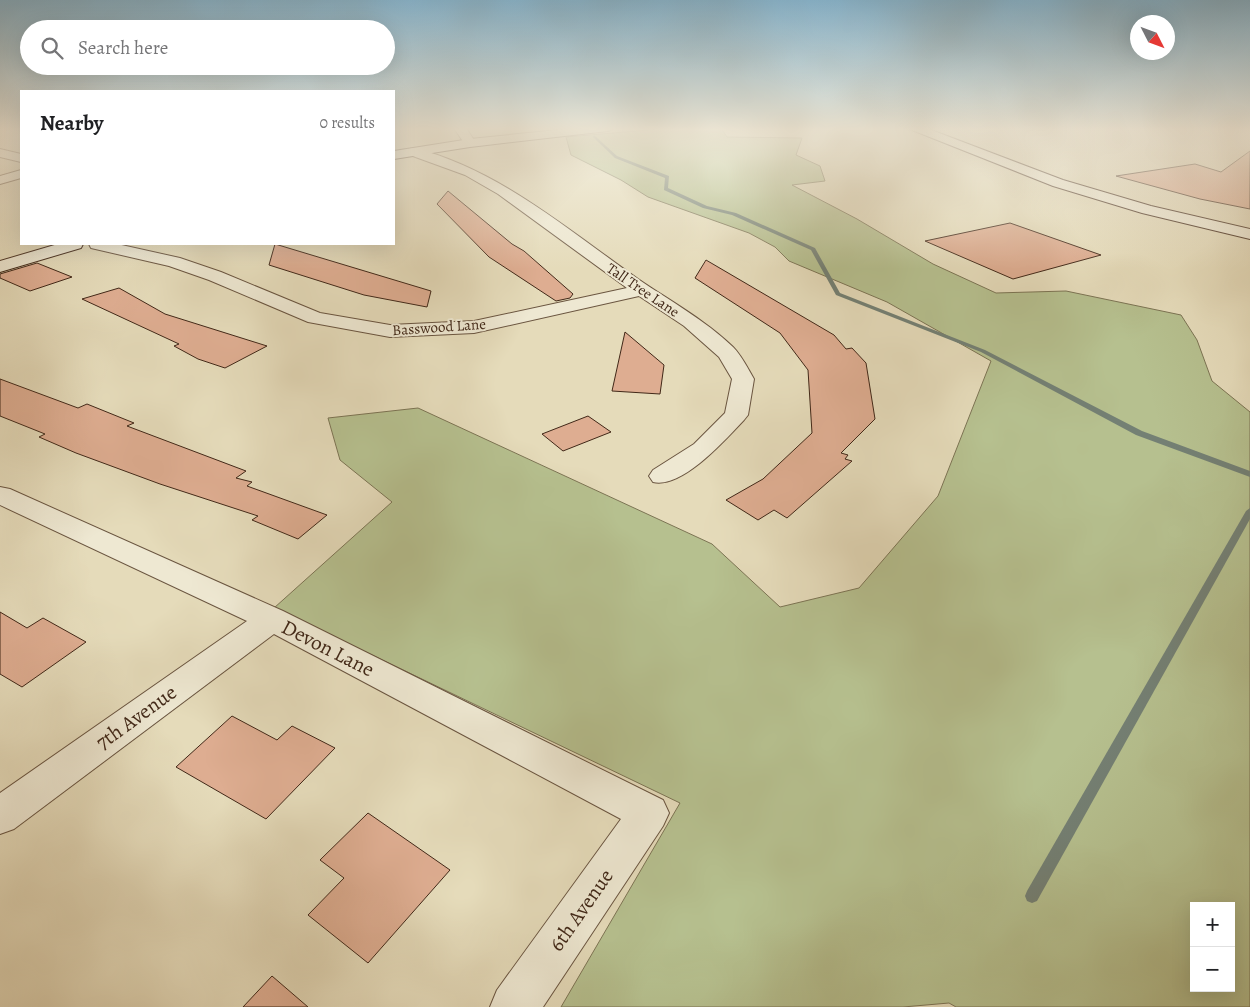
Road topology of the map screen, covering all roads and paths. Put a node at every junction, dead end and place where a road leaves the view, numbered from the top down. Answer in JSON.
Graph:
{"nodes":[{"id":1,"x":18,"y":175,"type":"edge"},
{"id":2,"x":475,"y":175,"type":"edge"},
{"id":3,"x":1037,"y":175,"type":"edge"},
{"id":4,"x":0,"y":180,"type":"edge"},
{"id":5,"x":1250,"y":234,"type":"edge"},
{"id":6,"x":72,"y":245,"type":"edge"},
{"id":7,"x":101,"y":245,"type":"edge"},
{"id":8,"x":0,"y":267,"type":"edge"},
{"id":9,"x":642,"y":290,"type":"junction"},
{"id":10,"x":662,"y":476,"type":"dead end"},
{"id":11,"x":0,"y":495,"type":"edge"},
{"id":12,"x":272,"y":619,"type":"junction"},
{"id":13,"x":649,"y":813,"type":"joint"},
{"id":14,"x":0,"y":816,"type":"edge"},
{"id":15,"x":514,"y":1007,"type":"edge"}],
"edges":[{"from":1,"to":4,"type":"street"},
{"from":2,"to":9,"type":"street","name":"Tall Tree Lane"},
{"from":3,"to":5,"type":"street"},
{"from":6,"to":8,"type":"street"},
{"from":7,"to":9,"type":"street","name":"Basswood Lane"},
{"from":9,"to":10,"type":"street","name":"Tall Tree Lane"},
{"from":11,"to":12,"type":"street","name":"Devon Lane"},
{"from":12,"to":13,"type":"street","name":"Devon Lane"},
{"from":12,"to":14,"type":"street","name":"7th Avenue"},
{"from":13,"to":15,"type":"street","name":"6th Avenue"}]}
